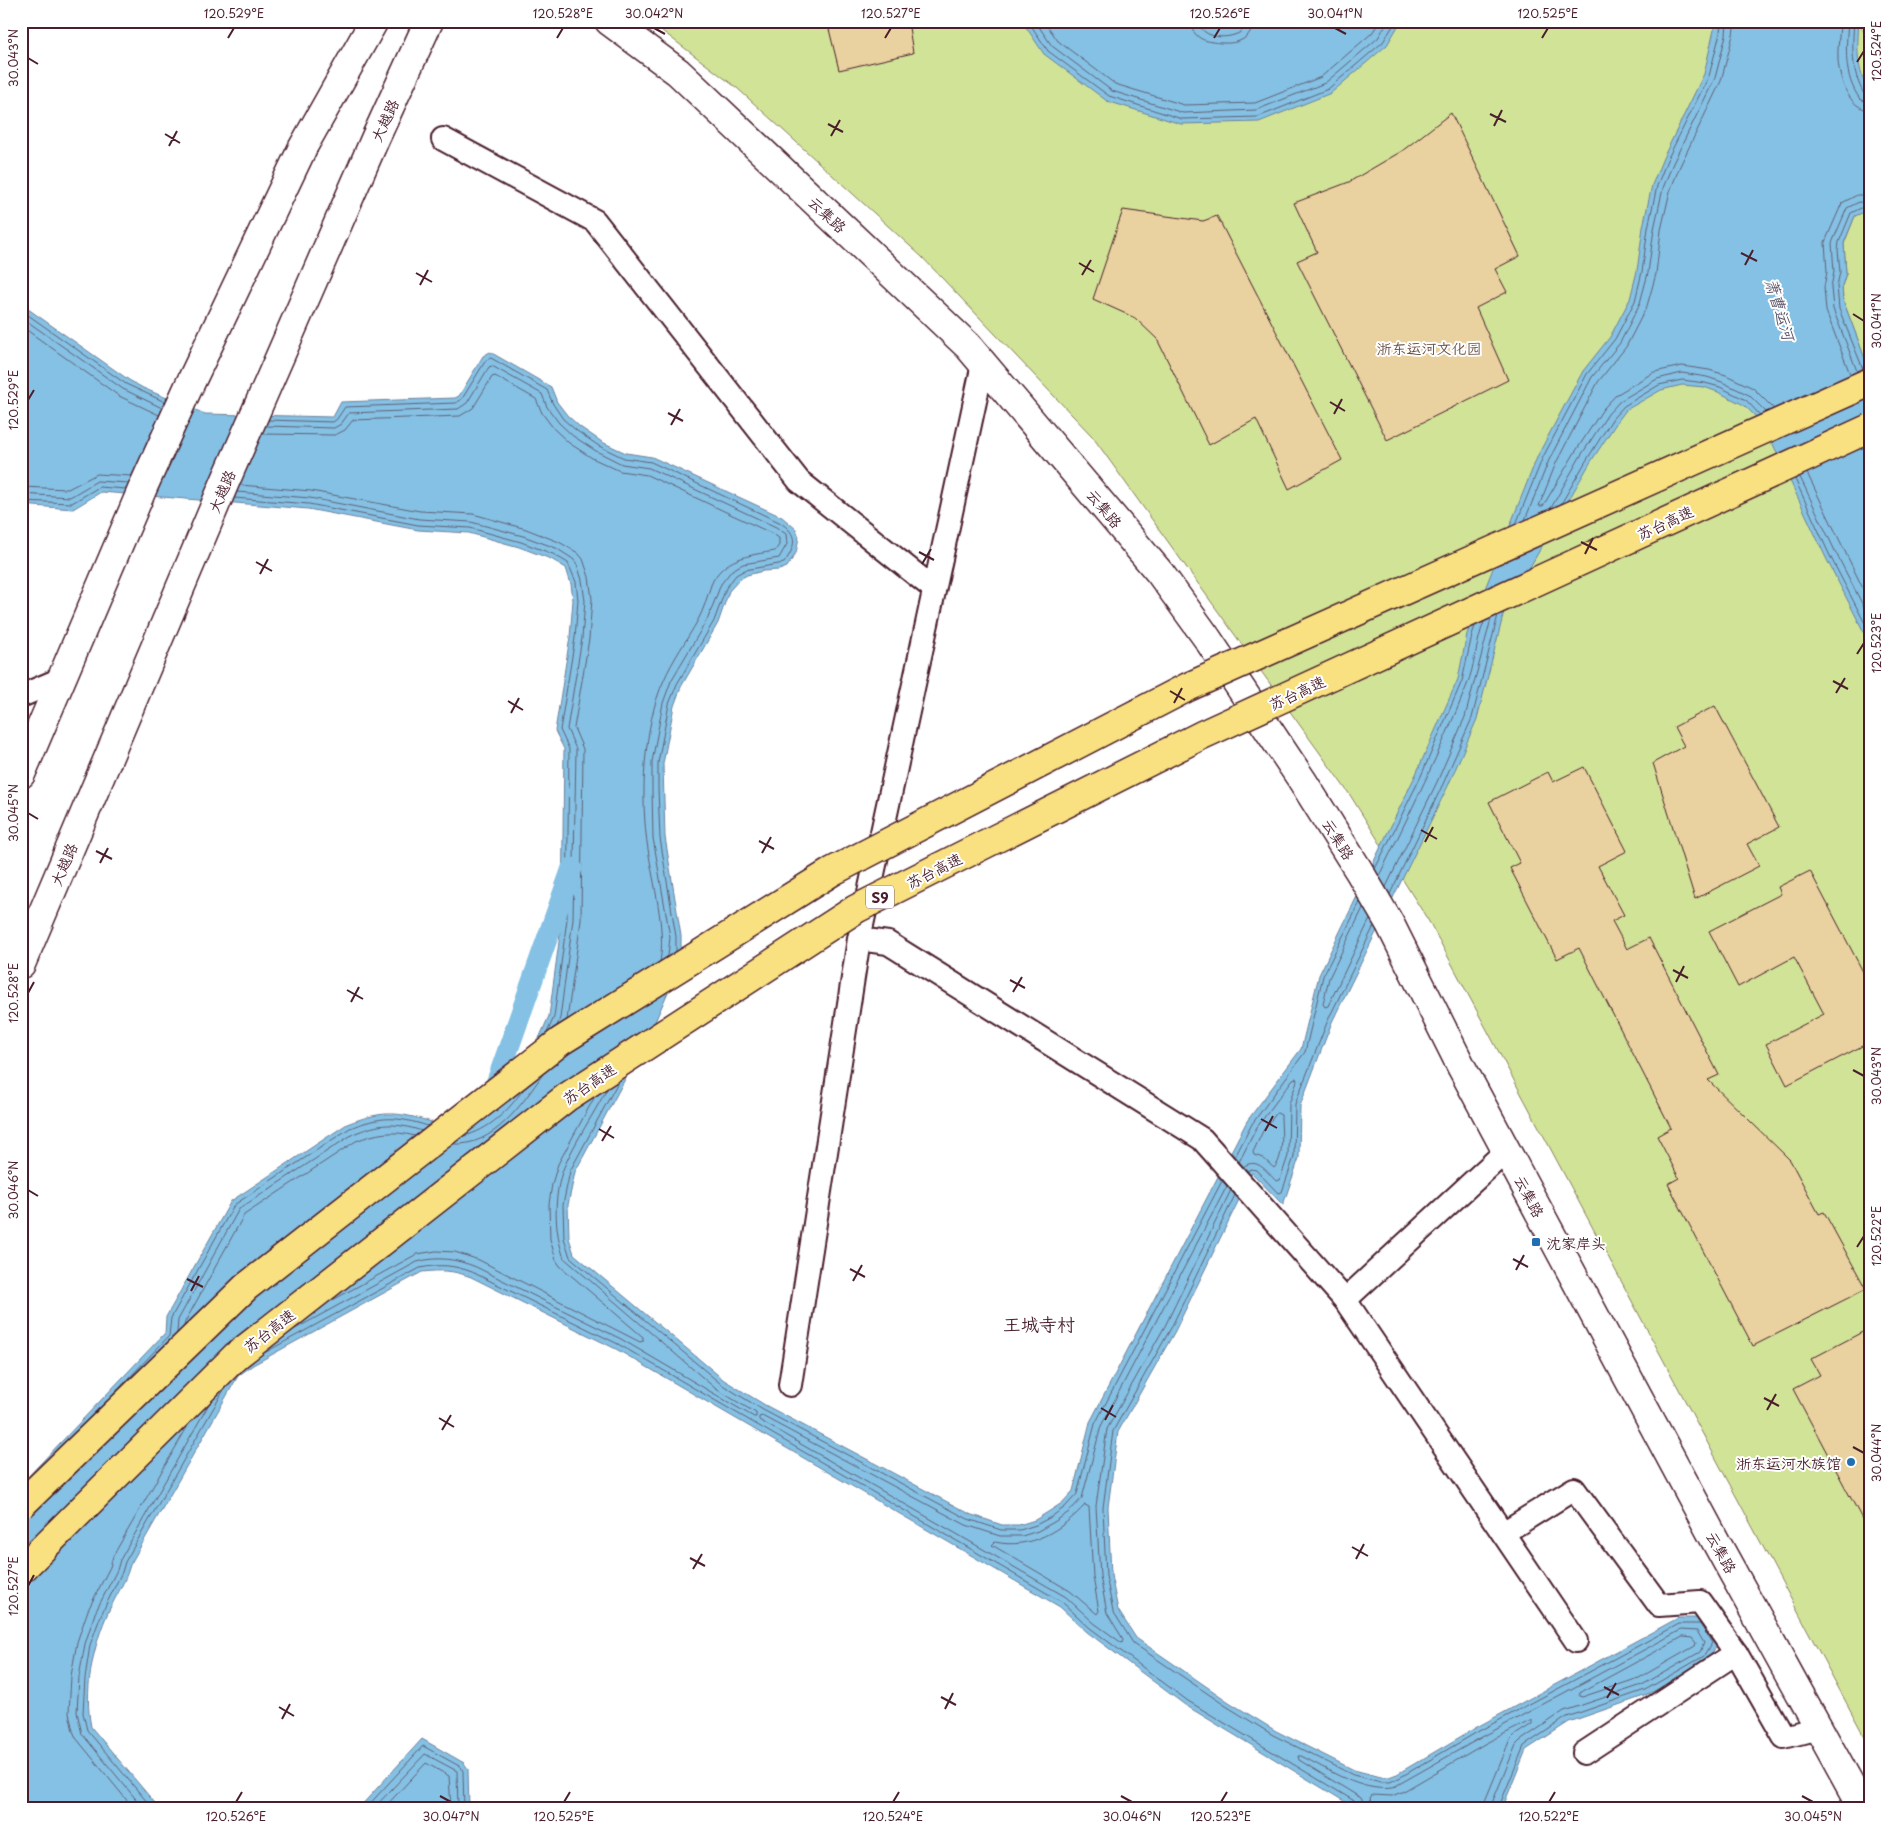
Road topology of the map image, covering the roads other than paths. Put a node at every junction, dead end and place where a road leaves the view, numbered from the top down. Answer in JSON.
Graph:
{"nodes":[{"id":1,"x":374,"y":21,"type":"edge"},
{"id":2,"x":430,"y":21,"type":"edge"},
{"id":3,"x":609,"y":21,"type":"edge"},
{"id":4,"x":444,"y":139,"type":"dead end"},
{"id":5,"x":983,"y":364,"type":"junction"},
{"id":6,"x":1870,"y":382,"type":"edge"},
{"id":7,"x":1870,"y":428,"type":"edge"},
{"id":8,"x":934,"y":589,"type":"junction"},
{"id":9,"x":61,"y":679,"type":"junction"},
{"id":10,"x":21,"y":696,"type":"edge"},
{"id":11,"x":21,"y":774,"type":"edge"},
{"id":12,"x":859,"y":940,"type":"junction"},
{"id":13,"x":21,"y":964,"type":"edge"},
{"id":14,"x":1506,"y":1151,"type":"junction"},
{"id":15,"x":1345,"y":1300,"type":"junction"},
{"id":16,"x":790,"y":1385,"type":"dead end"},
{"id":17,"x":21,"y":1505,"type":"edge"},
{"id":18,"x":1502,"y":1533,"type":"junction"},
{"id":19,"x":21,"y":1570,"type":"edge"},
{"id":20,"x":1576,"y":1641,"type":"dead end"},
{"id":21,"x":1736,"y":1653,"type":"junction"},
{"id":22,"x":1818,"y":1728,"type":"junction"},
{"id":23,"x":1584,"y":1753,"type":"dead end"},
{"id":24,"x":1863,"y":1809,"type":"edge"}],
"edges":[{"from":1,"to":9,"type":"street"},
{"from":2,"to":13,"type":"street","name":"大越路"},
{"from":3,"to":5,"type":"street","name":"云集路"},
{"from":4,"to":8,"type":"street"},
{"from":5,"to":8,"type":"street"},
{"from":5,"to":14,"type":"street","name":"云集路"},
{"from":6,"to":17,"type":"highway","bridge":true},
{"from":7,"to":19,"type":"highway","name":"苏台高速","number":"S9","bridge":true},
{"from":8,"to":12,"type":"street"},
{"from":9,"to":10,"type":"street"},
{"from":9,"to":11,"type":"street"},
{"from":12,"to":15,"type":"street"},
{"from":12,"to":16,"type":"street"},
{"from":14,"to":15,"type":"street"},
{"from":14,"to":22,"type":"street","name":"云集路"},
{"from":15,"to":18,"type":"street"},
{"from":18,"to":20,"type":"street"},
{"from":18,"to":21,"type":"street"},
{"from":21,"to":22,"type":"street"},
{"from":21,"to":23,"type":"street"},
{"from":22,"to":24,"type":"street","name":"云集路"}]}
